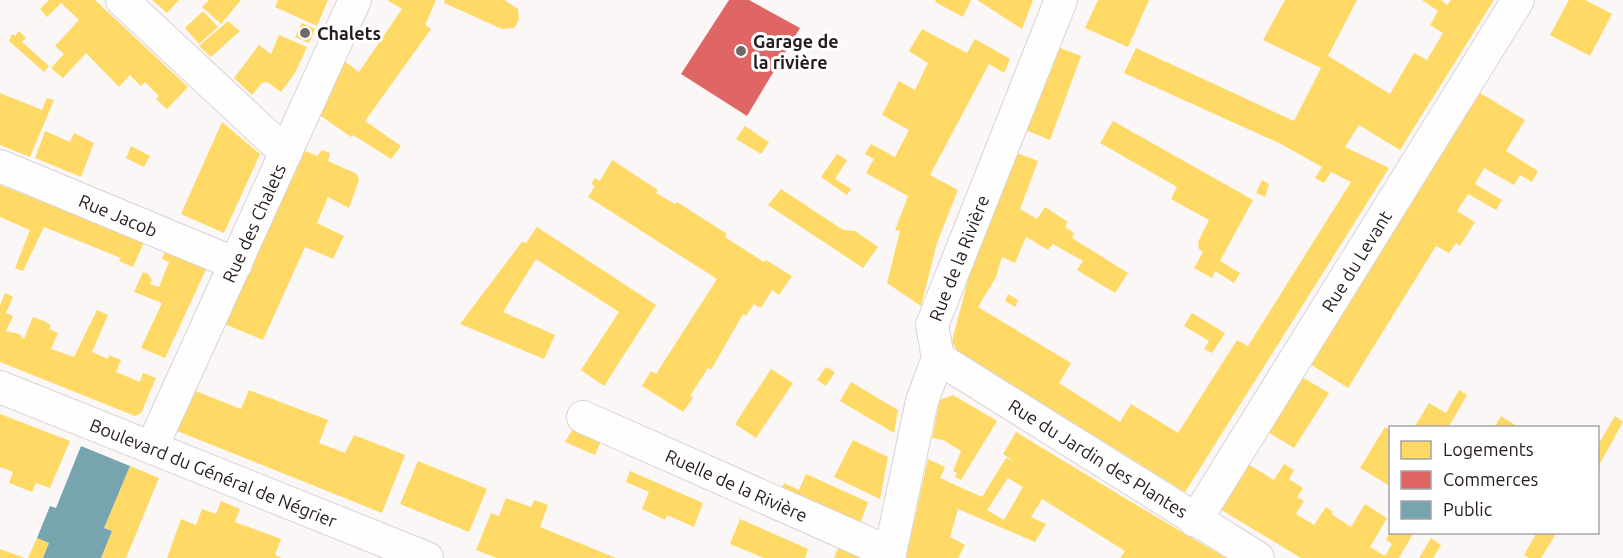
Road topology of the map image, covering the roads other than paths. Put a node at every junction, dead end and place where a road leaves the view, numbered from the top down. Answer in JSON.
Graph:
{"nodes":[{"id":1,"x":122,"y":0,"type":"edge"},
{"id":2,"x":355,"y":0,"type":"edge"},
{"id":3,"x":1061,"y":0,"type":"edge"},
{"id":4,"x":1518,"y":0,"type":"edge"},
{"id":5,"x":286,"y":153,"type":"junction"},
{"id":6,"x":0,"y":166,"type":"edge"},
{"id":7,"x":236,"y":264,"type":"junction"},
{"id":8,"x":938,"y":358,"type":"junction"},
{"id":9,"x":0,"y":387,"type":"edge"},
{"id":10,"x":583,"y":417,"type":"dead end"},
{"id":11,"x":152,"y":447,"type":"junction"},
{"id":12,"x":1195,"y":521,"type":"junction"},
{"id":13,"x":889,"y":555,"type":"edge"},
{"id":14,"x":427,"y":558,"type":"edge"},
{"id":15,"x":1258,"y":558,"type":"edge"}],
"edges":[{"from":1,"to":5,"type":"street"},
{"from":2,"to":5,"type":"street","name":"Rue des Chalets"},
{"from":3,"to":8,"type":"street","name":"Rue de la Rivière"},
{"from":4,"to":12,"type":"street","name":"Rue du Levant"},
{"from":5,"to":7,"type":"street","name":"Rue des Chalets"},
{"from":6,"to":7,"type":"street","name":"Rue Jacob"},
{"from":7,"to":11,"type":"street","name":"Rue des Chalets"},
{"from":8,"to":12,"type":"street","name":"Rue du Jardin des Plantes"},
{"from":8,"to":13,"type":"street"},
{"from":9,"to":11,"type":"street","name":"Boulevard du Général de Négrier"},
{"from":10,"to":13,"type":"street","name":"Ruelle de la Rivière"},
{"from":11,"to":14,"type":"street","name":"Boulevard du Général de Négrier"},
{"from":12,"to":15,"type":"street","name":"Rue du Jardin des Plantes"}]}
